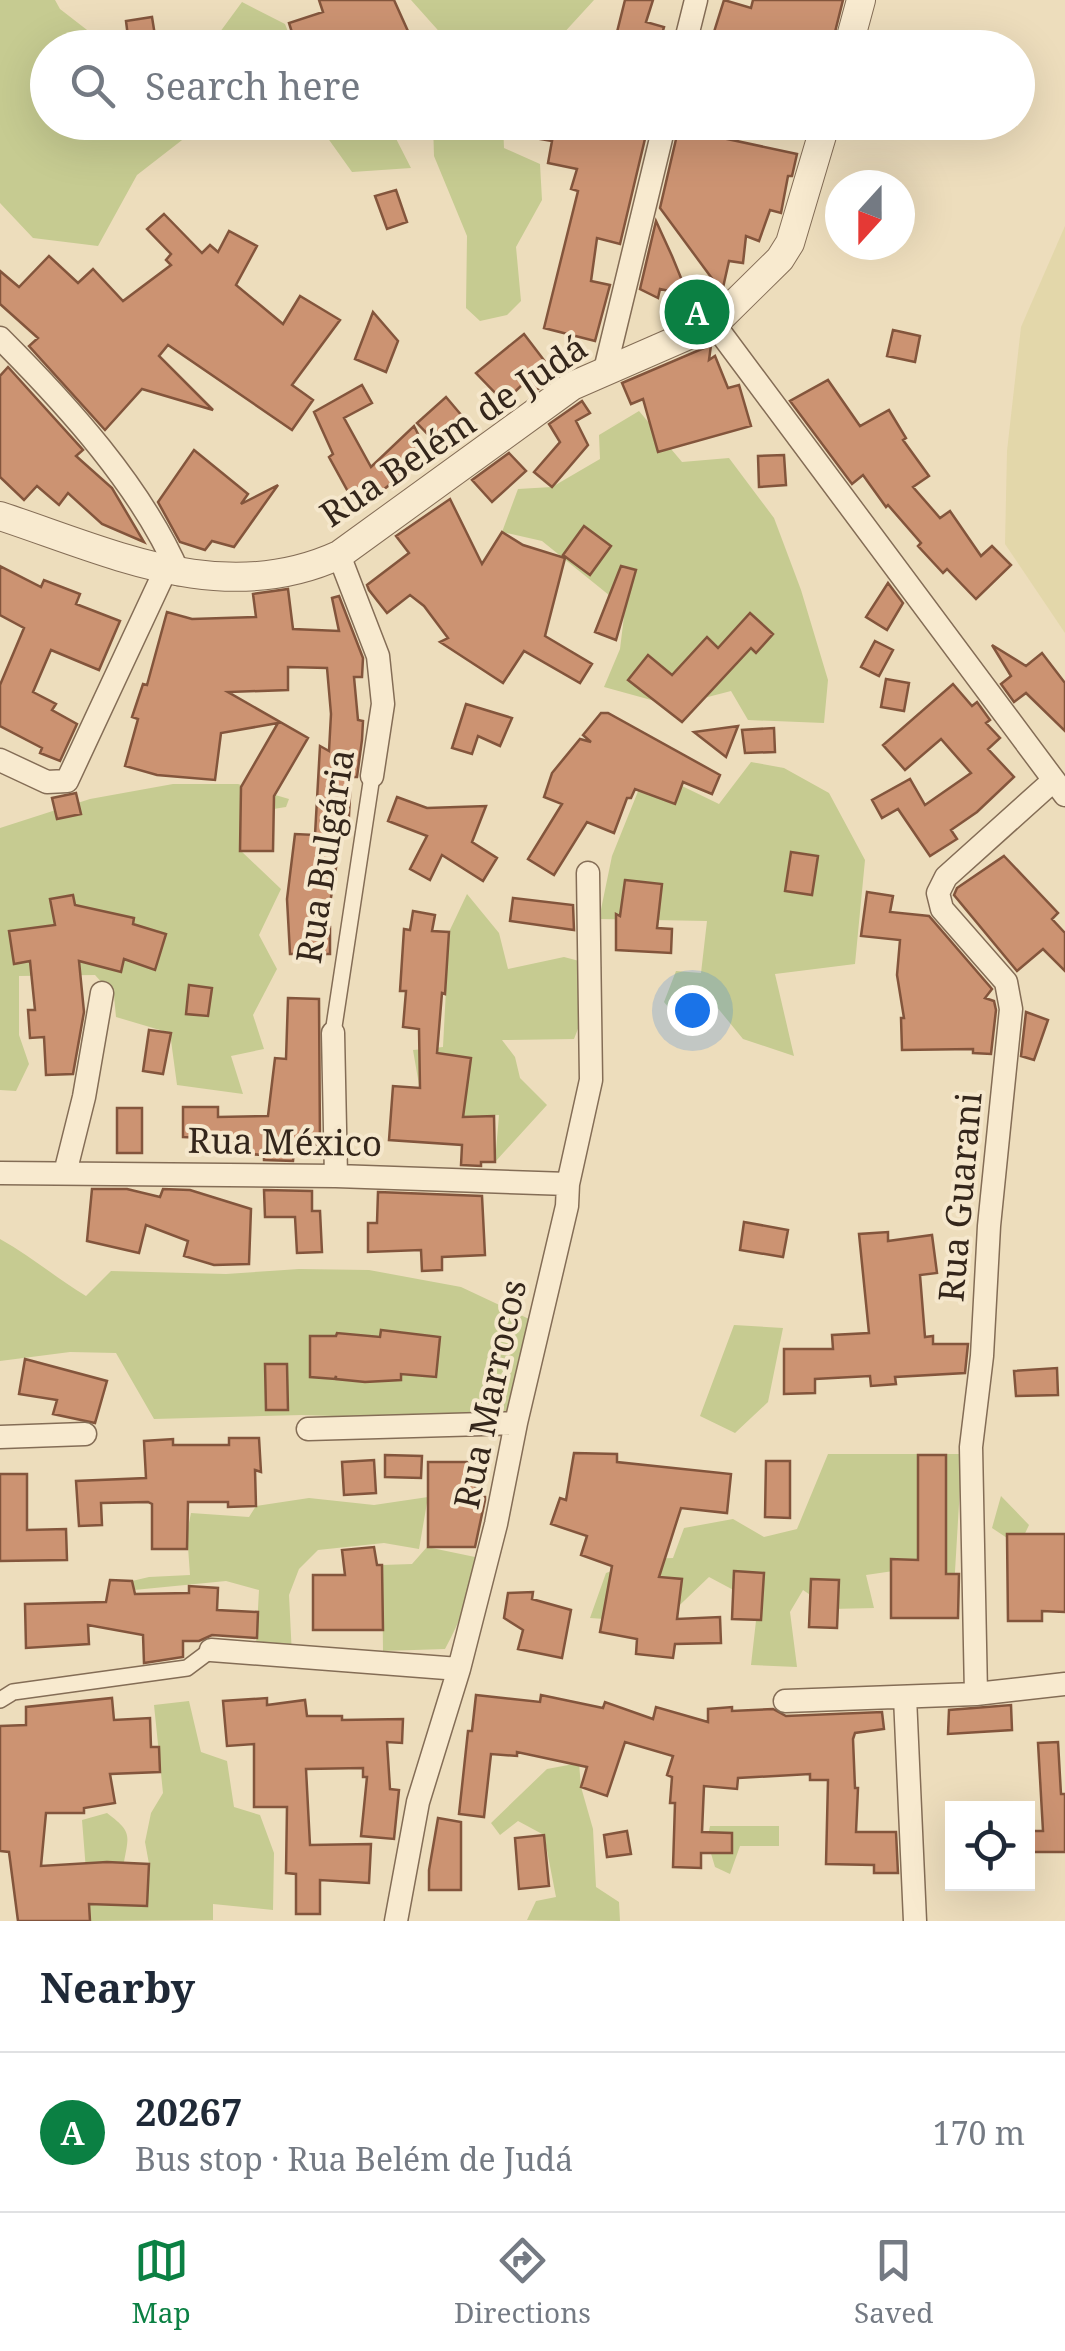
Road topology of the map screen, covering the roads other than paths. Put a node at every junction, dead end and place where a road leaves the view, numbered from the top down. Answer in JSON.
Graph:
{"nodes":[{"id":1,"x":696,"y":0,"type":"edge"},
{"id":2,"x":861,"y":0,"type":"edge"},
{"id":3,"x":688,"y":30,"type":"edge"},
{"id":4,"x":853,"y":30,"type":"edge"},
{"id":5,"x":661,"y":140,"type":"edge"},
{"id":6,"x":821,"y":140,"type":"edge"},
{"id":7,"x":714,"y":324,"type":"junction"},
{"id":8,"x":0,"y":338,"type":"edge"},
{"id":9,"x":605,"y":370,"type":"junction"},
{"id":10,"x":0,"y":516,"type":"edge"},
{"id":11,"x":339,"y":554,"type":"junction"},
{"id":12,"x":172,"y":572,"type":"junction"},
{"id":13,"x":0,"y":760,"type":"edge"},
{"id":14,"x":372,"y":776,"type":"joint"},
{"id":15,"x":1060,"y":788,"type":"edge"},
{"id":16,"x":588,"y":873,"type":"dead end"},
{"id":17,"x":102,"y":993,"type":"dead end"},
{"id":18,"x":333,"y":1033,"type":"joint"},
{"id":19,"x":0,"y":1173,"type":"edge"},
{"id":20,"x":65,"y":1173,"type":"junction"},
{"id":21,"x":336,"y":1176,"type":"junction"},
{"id":22,"x":568,"y":1184,"type":"junction"},
{"id":23,"x":516,"y":1422,"type":"junction"},
{"id":24,"x":308,"y":1429,"type":"dead end"},
{"id":25,"x":84,"y":1434,"type":"dead end"},
{"id":26,"x":0,"y":1437,"type":"edge"},
{"id":27,"x":211,"y":1650,"type":"joint"},
{"id":28,"x":459,"y":1669,"type":"junction"},
{"id":29,"x":1065,"y":1684,"type":"edge"},
{"id":30,"x":976,"y":1694,"type":"junction"},
{"id":31,"x":905,"y":1697,"type":"junction"},
{"id":32,"x":0,"y":1700,"type":"edge"},
{"id":33,"x":785,"y":1701,"type":"dead end"},
{"id":34,"x":396,"y":1921,"type":"edge"},
{"id":35,"x":916,"y":1921,"type":"edge"}],
"edges":[{"from":1,"to":3,"type":"street"},
{"from":2,"to":4,"type":"street"},
{"from":5,"to":9,"type":"street"},
{"from":6,"to":7,"type":"street","name":"Rua Belém de Judá"},
{"from":7,"to":9,"type":"street","name":"Rua Belém de Judá"},
{"from":7,"to":15,"type":"street"},
{"from":8,"to":12,"type":"street"},
{"from":9,"to":11,"type":"street","name":"Rua Belém de Judá"},
{"from":10,"to":12,"type":"street","name":"Rua Belém de Judá"},
{"from":11,"to":12,"type":"street","name":"Rua Belém de Judá"},
{"from":11,"to":14,"type":"street","name":"Rua Bulgária"},
{"from":12,"to":13,"type":"street"},
{"from":14,"to":18,"type":"street","name":"Rua Bulgária"},
{"from":15,"to":30,"type":"street","name":"Rua Guarani"},
{"from":16,"to":22,"type":"street","name":"Rua Marrocos"},
{"from":17,"to":20,"type":"street"},
{"from":18,"to":21,"type":"street","name":"Rua Bulgária"},
{"from":19,"to":20,"type":"street","name":"Rua México"},
{"from":20,"to":21,"type":"street","name":"Rua México"},
{"from":21,"to":22,"type":"street","name":"Rua México"},
{"from":22,"to":23,"type":"street","name":"Rua Marrocos"},
{"from":23,"to":24,"type":"street"},
{"from":23,"to":28,"type":"street","name":"Rua Marrocos"},
{"from":25,"to":26,"type":"street"},
{"from":27,"to":28,"type":"street"},
{"from":27,"to":32,"type":"street"},
{"from":28,"to":34,"type":"street","name":"Rua Marrocos"},
{"from":29,"to":30,"type":"street"},
{"from":30,"to":31,"type":"street"},
{"from":31,"to":33,"type":"street"},
{"from":31,"to":35,"type":"street"}]}
